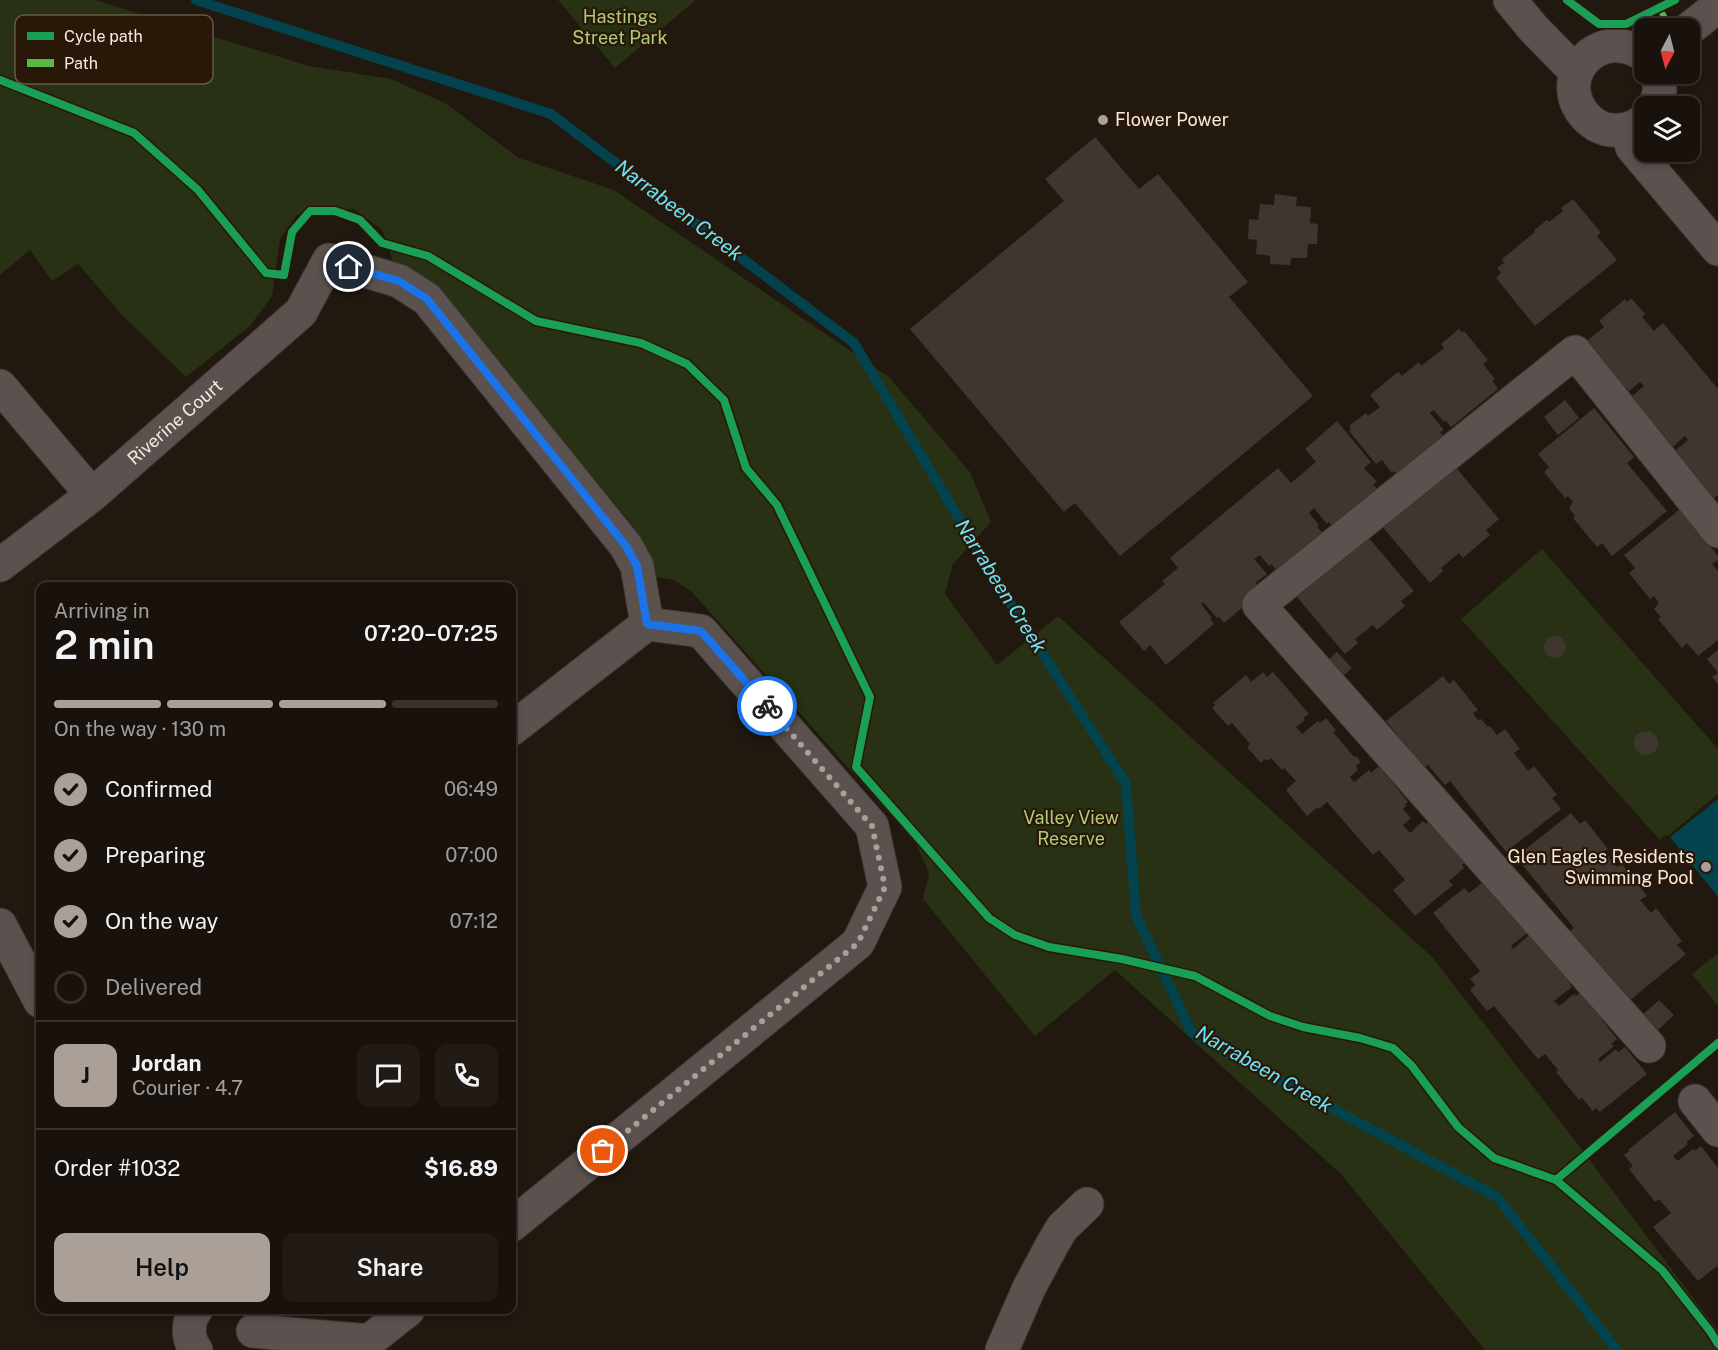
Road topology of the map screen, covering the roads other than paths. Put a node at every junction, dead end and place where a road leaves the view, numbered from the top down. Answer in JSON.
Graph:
{"nodes":[{"id":1,"x":1510,"y":0,"type":"edge"},
{"id":2,"x":1718,"y":6,"type":"edge"},
{"id":3,"x":1700,"y":20,"type":"edge"},
{"id":4,"x":1634,"y":48,"type":"edge"},
{"id":5,"x":1576,"y":72,"type":"junction"},
{"id":6,"x":1634,"y":125,"type":"edge"},
{"id":7,"x":1634,"y":132,"type":"edge"},
{"id":8,"x":1634,"y":149,"type":"edge"},
{"id":9,"x":1645,"y":162,"type":"edge"},
{"id":10,"x":1718,"y":249,"type":"edge"},
{"id":11,"x":0,"y":386,"type":"edge"},
{"id":12,"x":92,"y":495,"type":"junction"},
{"id":13,"x":1718,"y":531,"type":"edge"},
{"id":14,"x":0,"y":565,"type":"edge"},
{"id":15,"x":647,"y":624,"type":"junction"},
{"id":16,"x":516,"y":726,"type":"edge"},
{"id":17,"x":0,"y":925,"type":"edge"},
{"id":18,"x":36,"y":993,"type":"edge"},
{"id":19,"x":1649,"y":1046,"type":"dead end"},
{"id":20,"x":1695,"y":1101,"type":"dead end"},
{"id":21,"x":1718,"y":1130,"type":"edge"},
{"id":22,"x":1087,"y":1204,"type":"dead end"},
{"id":23,"x":516,"y":1222,"type":"edge"},
{"id":24,"x":193,"y":1314,"type":"edge"},
{"id":25,"x":403,"y":1314,"type":"edge"},
{"id":26,"x":248,"y":1330,"type":"edge"},
{"id":27,"x":191,"y":1348,"type":"edge"},
{"id":28,"x":1002,"y":1350,"type":"edge"}],
"edges":[{"from":1,"to":5,"type":"street"},
{"from":2,"to":3,"type":"street"},
{"from":4,"to":5,"type":"street"},
{"from":5,"to":6,"type":"street"},
{"from":7,"to":8,"type":"street"},
{"from":9,"to":10,"type":"street"},
{"from":11,"to":12,"type":"street"},
{"from":12,"to":14,"type":"street","name":"Riverine Court"},
{"from":12,"to":15,"type":"street","name":"Riverine Court"},
{"from":13,"to":19,"type":"street"},
{"from":15,"to":16,"type":"street"},
{"from":15,"to":23,"type":"street"},
{"from":17,"to":18,"type":"street"},
{"from":20,"to":21,"type":"street"},
{"from":22,"to":28,"type":"street"},
{"from":24,"to":27,"type":"street"},
{"from":25,"to":26,"type":"street"}]}
